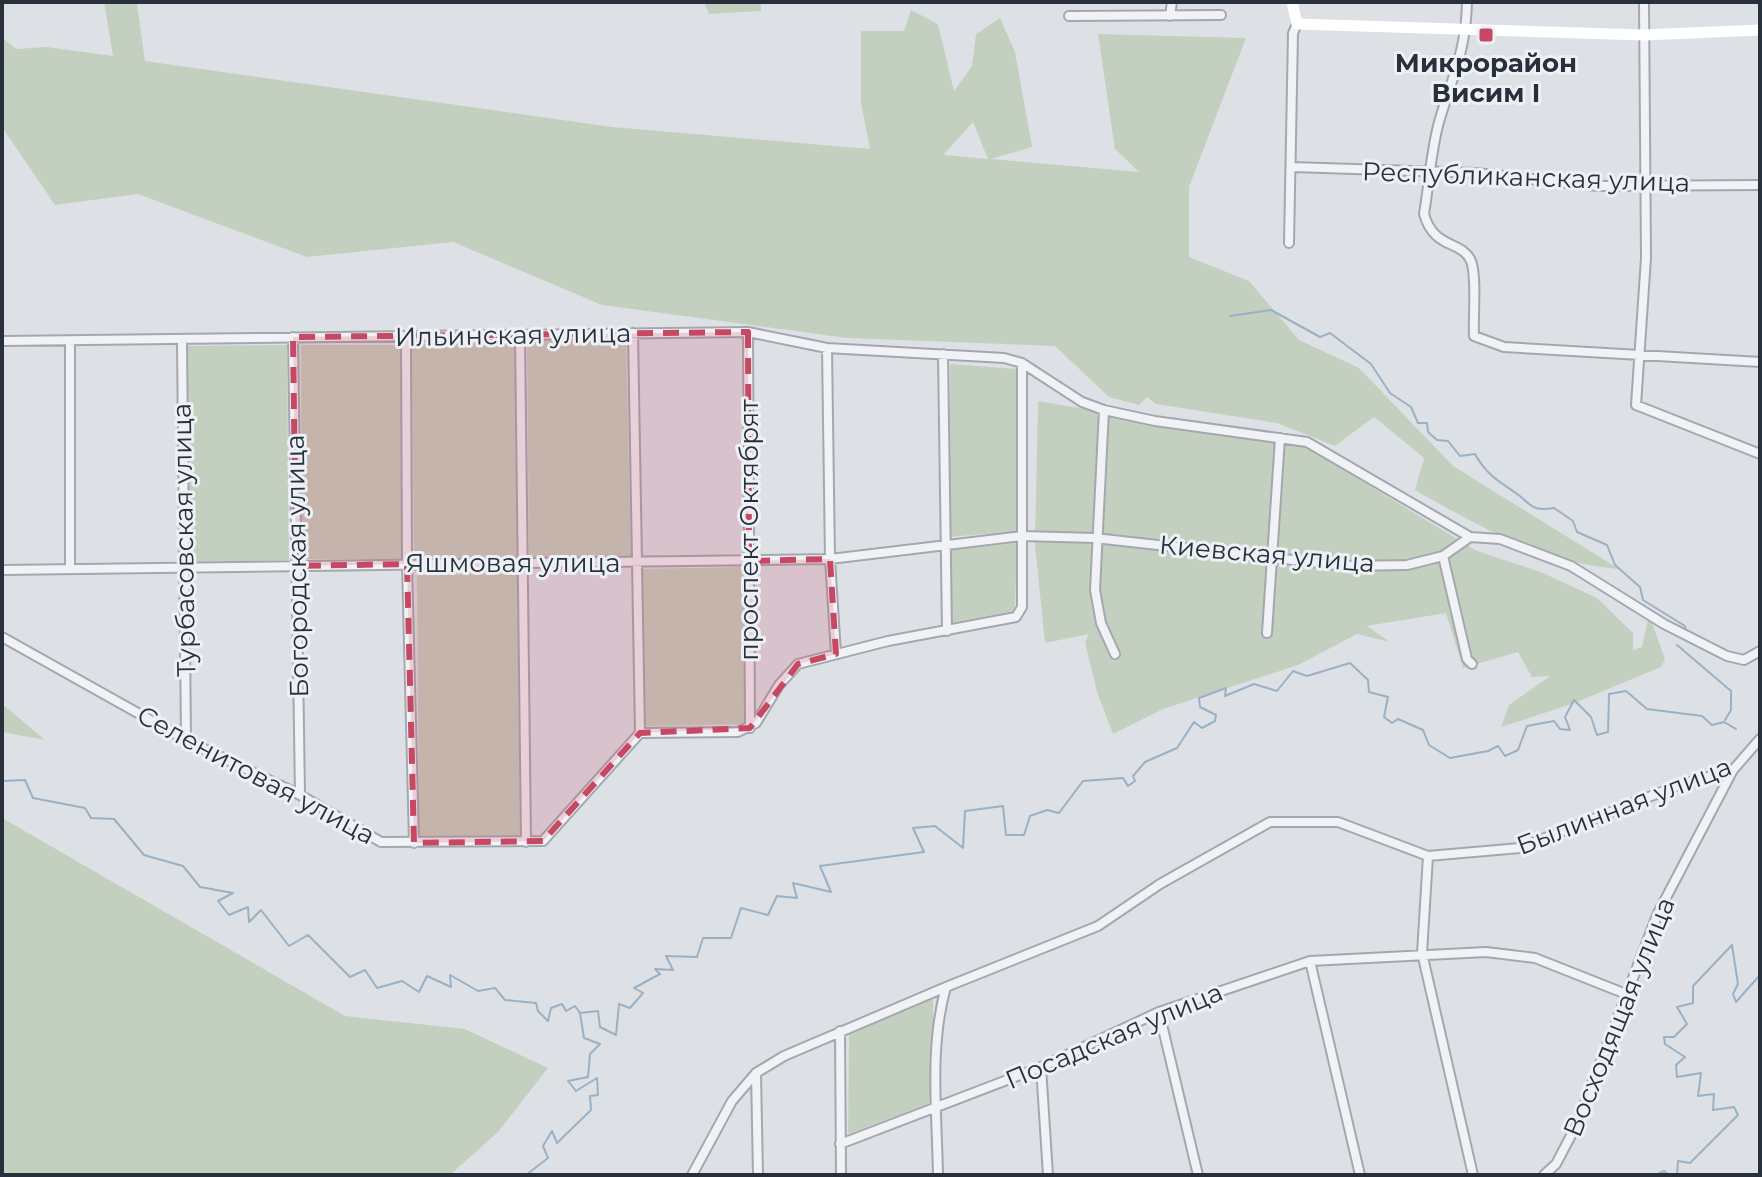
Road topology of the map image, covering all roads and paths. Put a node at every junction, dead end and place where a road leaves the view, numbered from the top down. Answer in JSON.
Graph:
{"nodes":[{"id":1,"x":1172,"y":2,"type":"edge"},
{"id":2,"x":1292,"y":2,"type":"edge"},
{"id":3,"x":1467,"y":2,"type":"edge"},
{"id":4,"x":1644,"y":2,"type":"edge"},
{"id":5,"x":1221,"y":15,"type":"dead end"},
{"id":6,"x":1069,"y":16,"type":"dead end"},
{"id":7,"x":1170,"y":16,"type":"junction"},
{"id":8,"x":1297,"y":24,"type":"junction"},
{"id":9,"x":1466,"y":30,"type":"junction"},
{"id":10,"x":1760,"y":30,"type":"edge"},
{"id":11,"x":1644,"y":35,"type":"junction"},
{"id":12,"x":1292,"y":167,"type":"junction"},
{"id":13,"x":1431,"y":173,"type":"junction"},
{"id":14,"x":1645,"y":185,"type":"junction"},
{"id":15,"x":1760,"y":185,"type":"edge"},
{"id":16,"x":1289,"y":243,"type":"dead end"},
{"id":17,"x":748,"y":332,"type":"junction"},
{"id":18,"x":633,"y":333,"type":"junction"},
{"id":19,"x":520,"y":335,"type":"junction"},
{"id":20,"x":293,"y":337,"type":"junction"},
{"id":21,"x":406,"y":338,"type":"junction"},
{"id":22,"x":2,"y":341,"type":"edge"},
{"id":23,"x":70,"y":341,"type":"junction"},
{"id":24,"x":182,"y":341,"type":"junction"},
{"id":25,"x":827,"y":348,"type":"junction"},
{"id":26,"x":943,"y":354,"type":"junction"},
{"id":27,"x":1640,"y":355,"type":"junction"},
{"id":28,"x":1760,"y":362,"type":"edge"},
{"id":29,"x":1022,"y":363,"type":"junction"},
{"id":30,"x":1104,"y":410,"type":"junction"},
{"id":31,"x":1280,"y":438,"type":"junction"},
{"id":32,"x":1760,"y":454,"type":"edge"},
{"id":33,"x":1022,"y":536,"type":"junction"},
{"id":34,"x":1470,"y":537,"type":"junction"},
{"id":35,"x":1095,"y":538,"type":"junction"},
{"id":36,"x":944,"y":545,"type":"junction"},
{"id":37,"x":1443,"y":556,"type":"junction"},
{"id":38,"x":1270,"y":558,"type":"junction"},
{"id":39,"x":830,"y":559,"type":"junction"},
{"id":40,"x":749,"y":561,"type":"junction"},
{"id":41,"x":636,"y":563,"type":"junction"},
{"id":42,"x":407,"y":564,"type":"junction"},
{"id":43,"x":525,"y":564,"type":"junction"},
{"id":44,"x":70,"y":566,"type":"junction"},
{"id":45,"x":296,"y":566,"type":"junction"},
{"id":46,"x":182,"y":568,"type":"junction"},
{"id":47,"x":2,"y":570,"type":"edge"},
{"id":48,"x":947,"y":631,"type":"junction"},
{"id":49,"x":1267,"y":633,"type":"dead end"},
{"id":50,"x":2,"y":637,"type":"edge"},
{"id":51,"x":1760,"y":651,"type":"edge"},
{"id":52,"x":836,"y":654,"type":"junction"},
{"id":53,"x":1115,"y":654,"type":"dead end"},
{"id":54,"x":1472,"y":664,"type":"dead end"},
{"id":55,"x":750,"y":728,"type":"junction"},
{"id":56,"x":640,"y":733,"type":"junction"},
{"id":57,"x":1760,"y":739,"type":"edge"},
{"id":58,"x":186,"y":740,"type":"junction"},
{"id":59,"x":1733,"y":770,"type":"junction"},
{"id":60,"x":300,"y":795,"type":"junction"},
{"id":61,"x":526,"y":842,"type":"junction"},
{"id":62,"x":414,"y":843,"type":"junction"},
{"id":63,"x":1428,"y":856,"type":"junction"},
{"id":64,"x":1422,"y":953,"type":"junction"},
{"id":65,"x":1310,"y":961,"type":"junction"},
{"id":66,"x":946,"y":987,"type":"junction"},
{"id":67,"x":1626,"y":994,"type":"junction"},
{"id":68,"x":1159,"y":1012,"type":"junction"},
{"id":69,"x":840,"y":1031,"type":"junction"},
{"id":70,"x":1041,"y":1067,"type":"junction"},
{"id":71,"x":756,"y":1073,"type":"junction"},
{"id":72,"x":937,"y":1107,"type":"junction"},
{"id":73,"x":840,"y":1144,"type":"junction"},
{"id":74,"x":692,"y":1175,"type":"edge"},
{"id":75,"x":758,"y":1175,"type":"edge"},
{"id":76,"x":841,"y":1175,"type":"edge"},
{"id":77,"x":938,"y":1175,"type":"edge"},
{"id":78,"x":1048,"y":1175,"type":"edge"},
{"id":79,"x":1198,"y":1175,"type":"edge"},
{"id":80,"x":1360,"y":1175,"type":"edge"},
{"id":81,"x":1473,"y":1175,"type":"edge"},
{"id":82,"x":1544,"y":1175,"type":"edge"}],
"edges":[{"from":1,"to":7,"type":"street"},
{"from":2,"to":8,"type":"street"},
{"from":3,"to":9,"type":"street"},
{"from":4,"to":11,"type":"street"},
{"from":5,"to":7,"type":"street"},
{"from":6,"to":7,"type":"street"},
{"from":8,"to":9,"type":"street"},
{"from":8,"to":12,"type":"street"},
{"from":9,"to":11,"type":"street"},
{"from":9,"to":13,"type":"street"},
{"from":10,"to":11,"type":"street"},
{"from":11,"to":14,"type":"street"},
{"from":12,"to":13,"type":"street","name":"Республиканская улица"},
{"from":12,"to":16,"type":"street"},
{"from":13,"to":14,"type":"street","name":"Республиканская улица"},
{"from":13,"to":27,"type":"street"},
{"from":14,"to":15,"type":"street","name":"Республиканская улица"},
{"from":14,"to":27,"type":"street"},
{"from":17,"to":18,"type":"street","name":"Ильинская улица"},
{"from":17,"to":25,"type":"street","name":"Ильинская улица"},
{"from":17,"to":40,"type":"street","name":"проспект Октябрят"},
{"from":18,"to":19,"type":"street","name":"Ильинская улица"},
{"from":18,"to":41,"type":"street"},
{"from":19,"to":21,"type":"street","name":"Ильинская улица"},
{"from":19,"to":43,"type":"street"},
{"from":20,"to":21,"type":"street","name":"Ильинская улица"},
{"from":20,"to":24,"type":"street","name":"Ильинская улица"},
{"from":20,"to":45,"type":"street","name":"Богородская улица"},
{"from":21,"to":42,"type":"street"},
{"from":22,"to":23,"type":"street","name":"Ильинская улица"},
{"from":23,"to":24,"type":"street","name":"Ильинская улица"},
{"from":23,"to":44,"type":"street"},
{"from":24,"to":46,"type":"street","name":"Турбасовская улица"},
{"from":25,"to":26,"type":"street","name":"Ильинская улица"},
{"from":25,"to":39,"type":"street"},
{"from":26,"to":29,"type":"street","name":"Ильинская улица"},
{"from":26,"to":36,"type":"street"},
{"from":27,"to":28,"type":"street"},
{"from":27,"to":32,"type":"street"},
{"from":29,"to":30,"type":"street"},
{"from":29,"to":33,"type":"street"},
{"from":30,"to":31,"type":"street"},
{"from":30,"to":35,"type":"street"},
{"from":31,"to":34,"type":"street"},
{"from":31,"to":38,"type":"street"},
{"from":33,"to":35,"type":"street","name":"Киевская улица"},
{"from":33,"to":36,"type":"street","name":"Яшмовая улица"},
{"from":33,"to":48,"type":"street"},
{"from":34,"to":37,"type":"street","name":"Киевская улица"},
{"from":34,"to":51,"type":"street"},
{"from":35,"to":38,"type":"street","name":"Киевская улица"},
{"from":35,"to":53,"type":"street"},
{"from":36,"to":39,"type":"street","name":"Яшмовая улица"},
{"from":36,"to":48,"type":"street"},
{"from":37,"to":38,"type":"street","name":"Киевская улица"},
{"from":37,"to":54,"type":"street"},
{"from":38,"to":49,"type":"street"},
{"from":39,"to":40,"type":"street","name":"Яшмовая улица"},
{"from":39,"to":52,"type":"street"},
{"from":40,"to":41,"type":"street","name":"Яшмовая улица"},
{"from":40,"to":55,"type":"street","name":"проспект Октябрят"},
{"from":41,"to":43,"type":"street","name":"Яшмовая улица"},
{"from":41,"to":56,"type":"street"},
{"from":42,"to":43,"type":"street","name":"Яшмовая улица"},
{"from":42,"to":45,"type":"street","name":"Яшмовая улица"},
{"from":42,"to":62,"type":"street"},
{"from":43,"to":61,"type":"street"},
{"from":44,"to":46,"type":"street","name":"Яшмовая улица"},
{"from":44,"to":47,"type":"street","name":"Яшмовая улица"},
{"from":45,"to":46,"type":"street","name":"Яшмовая улица"},
{"from":45,"to":60,"type":"street","name":"Богородская улица"},
{"from":46,"to":58,"type":"street","name":"Турбасовская улица"},
{"from":48,"to":52,"type":"street"},
{"from":50,"to":58,"type":"street","name":"Селенитовая улица"},
{"from":52,"to":55,"type":"street"},
{"from":55,"to":56,"type":"street"},
{"from":56,"to":61,"type":"street","name":"Селенитовая улица"},
{"from":57,"to":59,"type":"street","name":"Былинная улица"},
{"from":58,"to":60,"type":"street","name":"Селенитовая улица"},
{"from":59,"to":63,"type":"street","name":"Былинная улица"},
{"from":59,"to":67,"type":"street","name":"Восходящая улица"},
{"from":60,"to":62,"type":"street","name":"Селенитовая улица"},
{"from":61,"to":62,"type":"street","name":"Селенитовая улица"},
{"from":63,"to":64,"type":"street"},
{"from":63,"to":66,"type":"street","name":"Былинная улица"},
{"from":64,"to":65,"type":"street","name":"Посадская улица"},
{"from":64,"to":67,"type":"street","name":"Посадская улица"},
{"from":64,"to":81,"type":"street"},
{"from":65,"to":68,"type":"street","name":"Посадская улица"},
{"from":65,"to":80,"type":"street"},
{"from":66,"to":69,"type":"street","name":"Былинная улица"},
{"from":66,"to":72,"type":"street"},
{"from":67,"to":82,"type":"street","name":"Восходящая улица"},
{"from":68,"to":70,"type":"street","name":"Посадская улица"},
{"from":68,"to":79,"type":"street"},
{"from":69,"to":71,"type":"street","name":"Былинная улица"},
{"from":69,"to":73,"type":"street"},
{"from":70,"to":72,"type":"street","name":"Посадская улица"},
{"from":70,"to":78,"type":"street"},
{"from":71,"to":74,"type":"street"},
{"from":71,"to":75,"type":"street"},
{"from":72,"to":73,"type":"street","name":"Посадская улица"},
{"from":72,"to":77,"type":"street"},
{"from":73,"to":76,"type":"street"}]}
